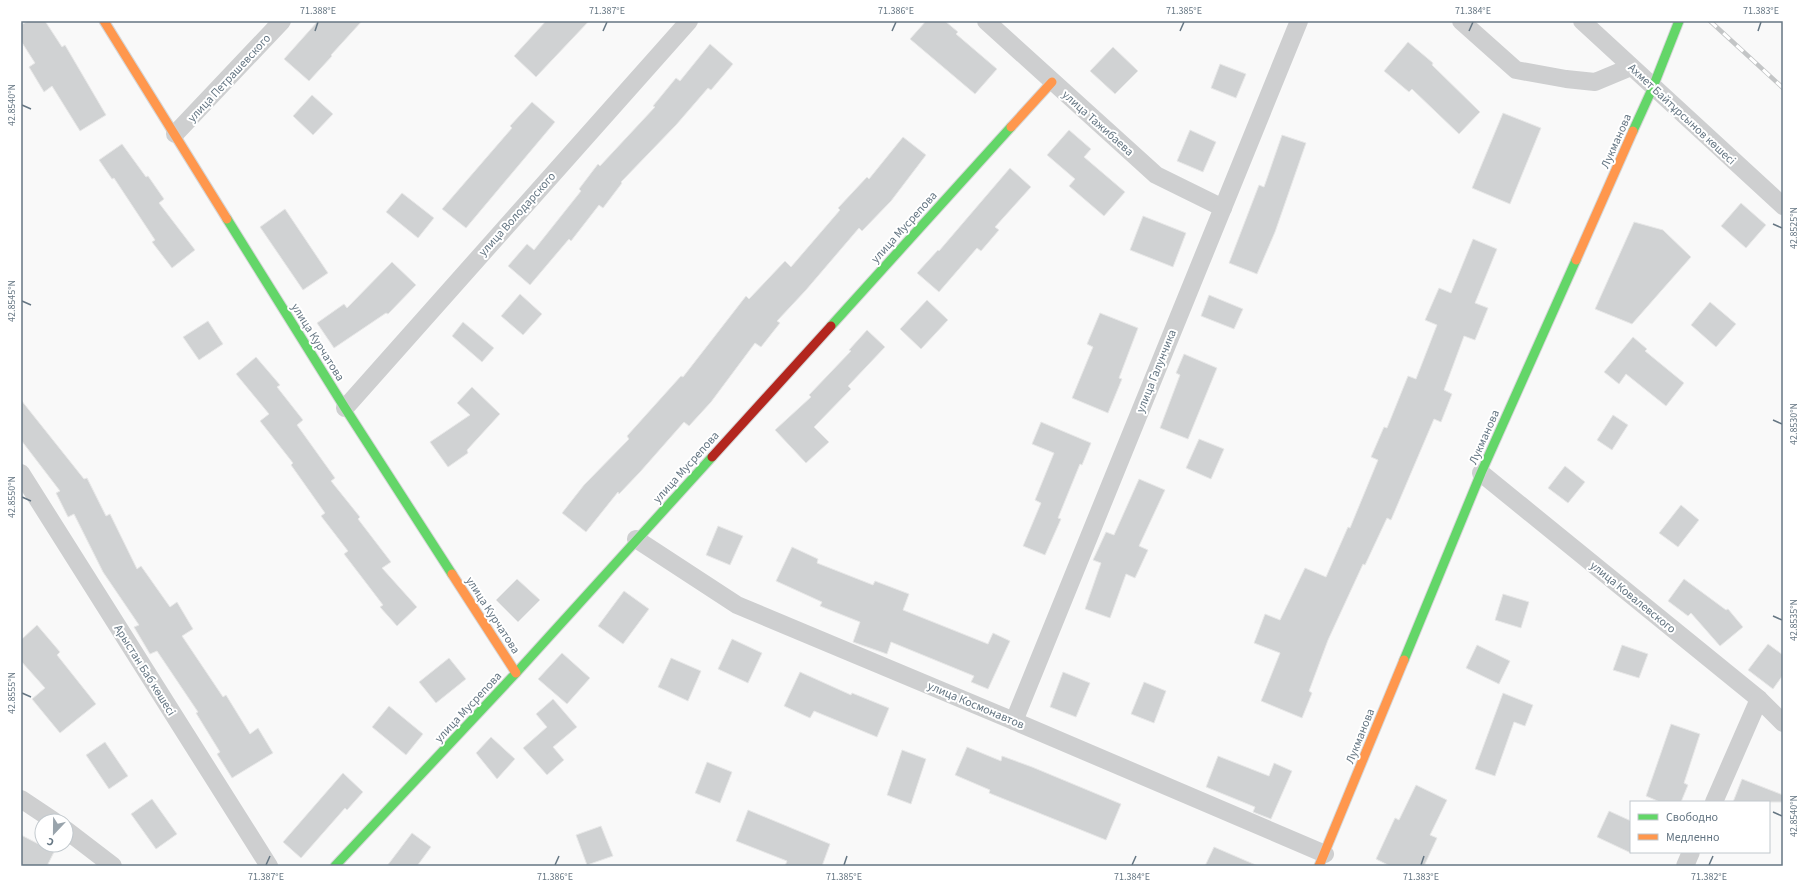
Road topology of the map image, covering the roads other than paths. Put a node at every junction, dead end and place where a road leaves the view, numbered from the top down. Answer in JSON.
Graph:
{"nodes":[{"id":1,"x":104,"y":21,"type":"edge"},
{"id":2,"x":282,"y":21,"type":"edge"},
{"id":3,"x":689,"y":21,"type":"edge"},
{"id":4,"x":986,"y":21,"type":"edge"},
{"id":5,"x":1299,"y":21,"type":"edge"},
{"id":6,"x":1461,"y":21,"type":"edge"},
{"id":7,"x":1582,"y":21,"type":"edge"},
{"id":8,"x":1679,"y":21,"type":"edge"},
{"id":9,"x":1631,"y":67,"type":"junction"},
{"id":10,"x":1052,"y":82,"type":"junction"},
{"id":11,"x":1653,"y":87,"type":"junction"},
{"id":12,"x":175,"y":134,"type":"junction"},
{"id":13,"x":1783,"y":206,"type":"edge"},
{"id":14,"x":1223,"y":208,"type":"junction"},
{"id":15,"x":345,"y":408,"type":"junction"},
{"id":16,"x":21,"y":473,"type":"edge"},
{"id":17,"x":1481,"y":474,"type":"junction"},
{"id":18,"x":636,"y":539,"type":"junction"},
{"id":19,"x":516,"y":674,"type":"junction"},
{"id":20,"x":1759,"y":700,"type":"junction"},
{"id":21,"x":1014,"y":721,"type":"junction"},
{"id":22,"x":1783,"y":723,"type":"edge"},
{"id":23,"x":21,"y":799,"type":"edge"},
{"id":24,"x":1714,"y":801,"type":"edge"},
{"id":25,"x":42,"y":813,"type":"edge"},
{"id":26,"x":74,"y":836,"type":"edge"},
{"id":27,"x":1691,"y":853,"type":"edge"},
{"id":28,"x":1322,"y":860,"type":"edge"},
{"id":29,"x":113,"y":866,"type":"edge"},
{"id":30,"x":269,"y":866,"type":"edge"},
{"id":31,"x":334,"y":866,"type":"edge"},
{"id":32,"x":1685,"y":866,"type":"edge"}],
"edges":[{"from":1,"to":12,"type":"street","name":"улица Курчатова"},
{"from":2,"to":12,"type":"street","name":"улица Петрашевского"},
{"from":3,"to":15,"type":"street","name":"улица Володарского"},
{"from":4,"to":10,"type":"street","name":"улица Тажибаева"},
{"from":5,"to":14,"type":"street","name":"улица Галунчика"},
{"from":6,"to":9,"type":"street"},
{"from":7,"to":9,"type":"street","name":"Ахмет Байтұрсынов көшесі"},
{"from":8,"to":11,"type":"street","name":"Лукманова"},
{"from":9,"to":11,"type":"street","name":"Ахмет Байтұрсынов көшесі"},
{"from":10,"to":14,"type":"street","name":"улица Тажибаева"},
{"from":10,"to":18,"type":"street","name":"улица Мусрепова"},
{"from":11,"to":13,"type":"street","name":"Ахмет Байтұрсынов көшесі"},
{"from":11,"to":17,"type":"street","name":"Лукманова"},
{"from":12,"to":15,"type":"street","name":"улица Курчатова"},
{"from":14,"to":21,"type":"street","name":"улица Галунчика"},
{"from":15,"to":19,"type":"street","name":"улица Курчатова"},
{"from":16,"to":30,"type":"street","name":"Арыстан Баб көшесі"},
{"from":17,"to":20,"type":"street","name":"улица Ковалевского"},
{"from":17,"to":28,"type":"street","name":"Лукманова"},
{"from":18,"to":19,"type":"street","name":"улица Мусрепова"},
{"from":18,"to":21,"type":"street","name":"улица Космонавтов"},
{"from":19,"to":31,"type":"street","name":"улица Мусрепова"},
{"from":20,"to":22,"type":"street","name":"улица Ковалевского"},
{"from":20,"to":24,"type":"street"},
{"from":21,"to":28,"type":"street","name":"улица Космонавтов"},
{"from":23,"to":25,"type":"street"},
{"from":26,"to":29,"type":"street"},
{"from":27,"to":32,"type":"street"}]}
